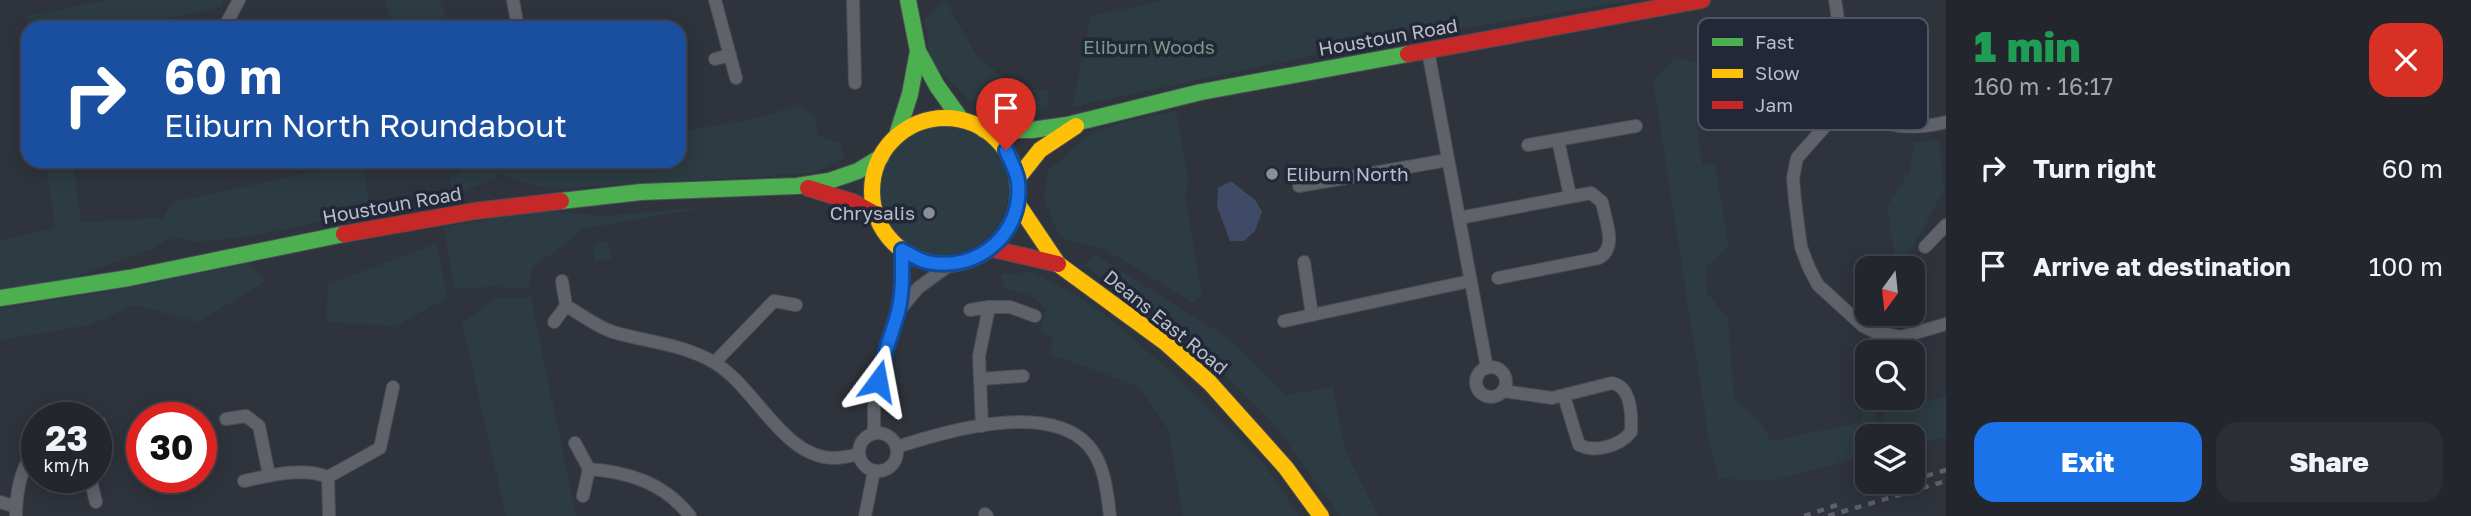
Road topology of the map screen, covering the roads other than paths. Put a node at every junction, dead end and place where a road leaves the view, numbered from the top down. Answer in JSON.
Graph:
{"nodes":[{"id":1,"x":239,"y":0,"type":"edge"},
{"id":2,"x":513,"y":0,"type":"edge"},
{"id":3,"x":715,"y":0,"type":"edge"},
{"id":4,"x":853,"y":0,"type":"edge"},
{"id":5,"x":908,"y":0,"type":"edge"},
{"id":6,"x":1702,"y":0,"type":"edge"},
{"id":7,"x":1835,"y":0,"type":"edge"},
{"id":8,"x":1838,"y":18,"type":"edge"},
{"id":9,"x":228,"y":21,"type":"edge"},
{"id":10,"x":517,"y":21,"type":"edge"},
{"id":11,"x":918,"y":51,"type":"junction"},
{"id":12,"x":1428,"y":51,"type":"junction"},
{"id":13,"x":730,"y":55,"type":"junction"},
{"id":14,"x":715,"y":59,"type":"dead end"},
{"id":15,"x":736,"y":78,"type":"dead end"},
{"id":16,"x":855,"y":83,"type":"dead end"},
{"id":17,"x":960,"y":118,"type":"junction"},
{"id":18,"x":1083,"y":122,"type":"junction"},
{"id":19,"x":1946,"y":122,"type":"edge"},
{"id":20,"x":1928,"y":125,"type":"edge"},
{"id":21,"x":1636,"y":126,"type":"dead end"},
{"id":22,"x":984,"y":130,"type":"junction"},
{"id":23,"x":1822,"y":130,"type":"edge"},
{"id":24,"x":897,"y":135,"type":"junction"},
{"id":25,"x":1558,"y":140,"type":"junction"},
{"id":26,"x":1528,"y":145,"type":"dead end"},
{"id":27,"x":881,"y":156,"type":"junction"},
{"id":28,"x":1448,"y":160,"type":"junction"},
{"id":29,"x":1017,"y":179,"type":"junction"},
{"id":30,"x":797,"y":186,"type":"junction"},
{"id":31,"x":1300,"y":186,"type":"dead end"},
{"id":32,"x":1570,"y":196,"type":"junction"},
{"id":33,"x":1017,"y":203,"type":"junction"},
{"id":34,"x":876,"y":214,"type":"junction"},
{"id":35,"x":1459,"y":218,"type":"junction"},
{"id":36,"x":1946,"y":225,"type":"edge"},
{"id":37,"x":1925,"y":247,"type":"dead end"},
{"id":38,"x":993,"y":249,"type":"junction"},
{"id":39,"x":902,"y":250,"type":"junction"},
{"id":40,"x":1304,"y":262,"type":"dead end"},
{"id":41,"x":951,"y":264,"type":"junction"},
{"id":42,"x":1058,"y":264,"type":"junction"},
{"id":43,"x":1498,"y":278,"type":"dead end"},
{"id":44,"x":562,"y":281,"type":"dead end"},
{"id":45,"x":1471,"y":281,"type":"junction"},
{"id":46,"x":0,"y":298,"type":"edge"},
{"id":47,"x":796,"y":305,"type":"dead end"},
{"id":48,"x":566,"y":306,"type":"junction"},
{"id":49,"x":989,"y":307,"type":"junction"},
{"id":50,"x":971,"y":310,"type":"dead end"},
{"id":51,"x":898,"y":312,"type":"junction"},
{"id":52,"x":1312,"y":315,"type":"junction"},
{"id":53,"x":1035,"y":316,"type":"dead end"},
{"id":54,"x":1284,"y":321,"type":"dead end"},
{"id":55,"x":554,"y":322,"type":"dead end"},
{"id":56,"x":1946,"y":324,"type":"edge"},
{"id":57,"x":715,"y":362,"type":"junction"},
{"id":58,"x":1487,"y":368,"type":"junction"},
{"id":59,"x":1505,"y":375,"type":"junction"},
{"id":60,"x":1023,"y":376,"type":"dead end"},
{"id":61,"x":980,"y":379,"type":"junction"},
{"id":62,"x":393,"y":387,"type":"dead end"},
{"id":63,"x":1503,"y":391,"type":"junction"},
{"id":64,"x":1520,"y":394,"type":"junction"},
{"id":65,"x":1564,"y":396,"type":"junction"},
{"id":66,"x":226,"y":419,"type":"dead end"},
{"id":67,"x":982,"y":426,"type":"junction"},
{"id":68,"x":874,"y":433,"type":"junction"},
{"id":69,"x":575,"y":443,"type":"dead end"},
{"id":70,"x":897,"y":447,"type":"junction"},
{"id":71,"x":859,"y":454,"type":"junction"},
{"id":72,"x":589,"y":469,"type":"junction"},
{"id":73,"x":874,"y":471,"type":"junction"},
{"id":74,"x":269,"y":475,"type":"junction"},
{"id":75,"x":328,"y":477,"type":"junction"},
{"id":76,"x":21,"y":478,"type":"edge"},
{"id":77,"x":244,"y":481,"type":"dead end"},
{"id":78,"x":94,"y":493,"type":"edge"},
{"id":79,"x":583,"y":496,"type":"dead end"},
{"id":80,"x":0,"y":502,"type":"edge"},
{"id":81,"x":96,"y":502,"type":"dead end"},
{"id":82,"x":16,"y":511,"type":"edge"},
{"id":83,"x":329,"y":516,"type":"edge"},
{"id":84,"x":690,"y":516,"type":"edge"},
{"id":85,"x":865,"y":516,"type":"edge"},
{"id":86,"x":1110,"y":516,"type":"edge"},
{"id":87,"x":1321,"y":516,"type":"edge"}],
"edges":[{"from":1,"to":9,"type":"street"},
{"from":2,"to":10,"type":"street"},
{"from":3,"to":13,"type":"street"},
{"from":4,"to":16,"type":"street"},
{"from":5,"to":11,"type":"street"},
{"from":6,"to":12,"type":"street","name":"Houstoun Road"},
{"from":7,"to":8,"type":"street"},
{"from":11,"to":17,"type":"street"},
{"from":11,"to":24,"type":"street"},
{"from":12,"to":18,"type":"street","name":"Houstoun Road"},
{"from":12,"to":28,"type":"street"},
{"from":13,"to":14,"type":"street"},
{"from":13,"to":15,"type":"street"},
{"from":17,"to":22,"type":"street"},
{"from":17,"to":24,"type":"street"},
{"from":18,"to":22,"type":"street","name":"Houstoun Road"},
{"from":18,"to":29,"type":"street","name":"Houstoun Road"},
{"from":19,"to":20,"type":"street"},
{"from":21,"to":25,"type":"street"},
{"from":22,"to":29,"type":"street"},
{"from":23,"to":56,"type":"street"},
{"from":24,"to":27,"type":"street"},
{"from":25,"to":26,"type":"street"},
{"from":25,"to":32,"type":"street"},
{"from":27,"to":30,"type":"street","name":"Houstoun Road"},
{"from":27,"to":34,"type":"street"},
{"from":28,"to":31,"type":"street"},
{"from":28,"to":35,"type":"street"},
{"from":29,"to":33,"type":"street"},
{"from":30,"to":34,"type":"street","name":"Houstoun Road"},
{"from":30,"to":46,"type":"street","name":"Houstoun Road"},
{"from":32,"to":35,"type":"street"},
{"from":32,"to":43,"type":"street"},
{"from":33,"to":38,"type":"street"},
{"from":33,"to":42,"type":"street","name":"Deans East Road"},
{"from":34,"to":39,"type":"street"},
{"from":35,"to":45,"type":"street"},
{"from":36,"to":37,"type":"street"},
{"from":38,"to":41,"type":"street"},
{"from":38,"to":42,"type":"street","name":"Deans East Road"},
{"from":39,"to":41,"type":"street"},
{"from":39,"to":51,"type":"street"},
{"from":40,"to":52,"type":"street"},
{"from":41,"to":51,"type":"street"},
{"from":42,"to":87,"type":"street","name":"Deans East Road"},
{"from":44,"to":48,"type":"street"},
{"from":45,"to":52,"type":"street"},
{"from":45,"to":58,"type":"street"},
{"from":47,"to":57,"type":"street"},
{"from":48,"to":55,"type":"street"},
{"from":48,"to":57,"type":"street"},
{"from":49,"to":50,"type":"street"},
{"from":49,"to":53,"type":"street"},
{"from":49,"to":61,"type":"street"},
{"from":51,"to":68,"type":"street"},
{"from":52,"to":54,"type":"street"},
{"from":57,"to":71,"type":"street"},
{"from":58,"to":59,"type":"street"},
{"from":58,"to":63,"type":"street"},
{"from":59,"to":63,"type":"street"},
{"from":59,"to":64,"type":"street"},
{"from":60,"to":61,"type":"street"},
{"from":61,"to":67,"type":"street"},
{"from":62,"to":75,"type":"street"},
{"from":63,"to":64,"type":"street"},
{"from":64,"to":65,"type":"street"},
{"from":65,"to":65,"type":"street"},
{"from":66,"to":74,"type":"street"},
{"from":67,"to":70,"type":"street"},
{"from":67,"to":86,"type":"street"},
{"from":68,"to":70,"type":"street"},
{"from":68,"to":71,"type":"street"},
{"from":69,"to":72,"type":"street"},
{"from":70,"to":73,"type":"street"},
{"from":71,"to":73,"type":"street"},
{"from":72,"to":79,"type":"street"},
{"from":72,"to":84,"type":"street"},
{"from":73,"to":85,"type":"street"},
{"from":74,"to":75,"type":"street"},
{"from":74,"to":77,"type":"street"},
{"from":75,"to":83,"type":"street"},
{"from":76,"to":82,"type":"street"},
{"from":78,"to":81,"type":"street"},
{"from":80,"to":82,"type":"street"}]}
